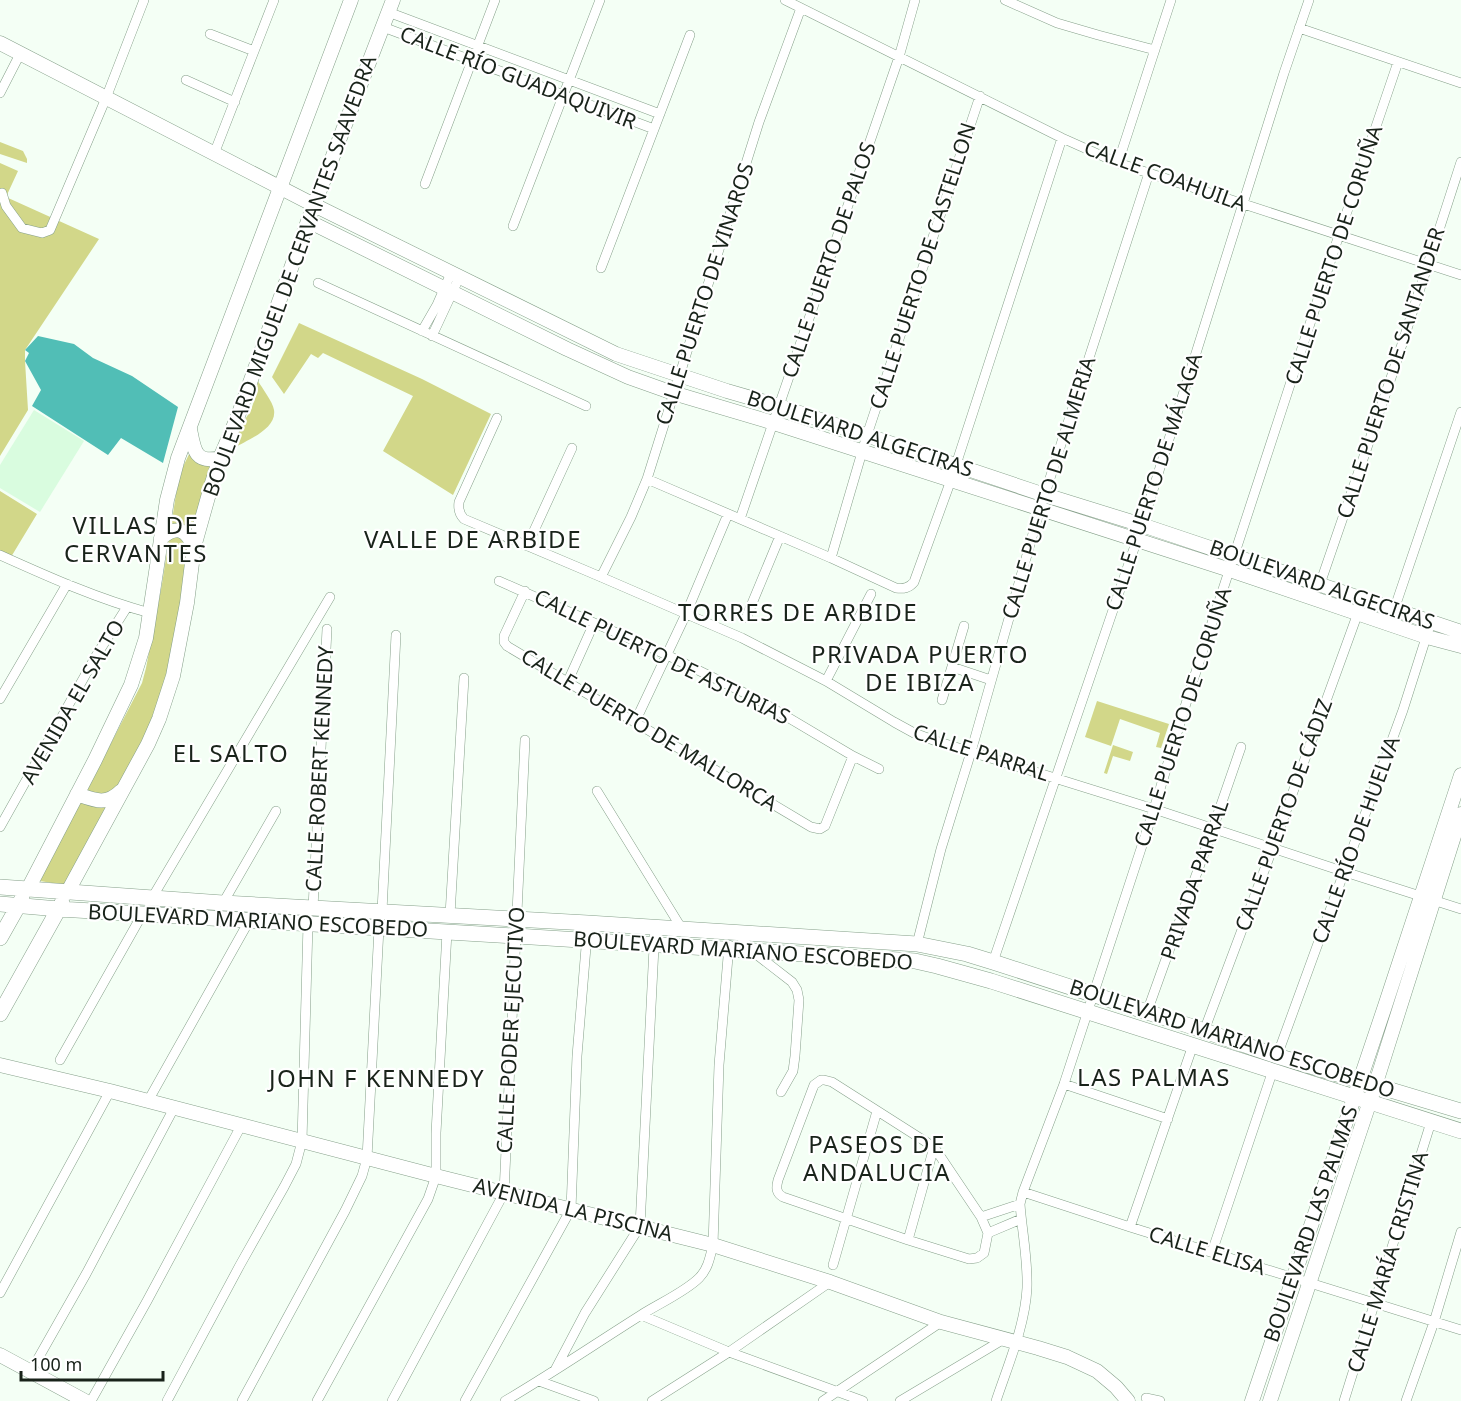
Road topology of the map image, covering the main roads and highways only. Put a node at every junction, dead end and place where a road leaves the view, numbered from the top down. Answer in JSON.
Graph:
{"nodes":[{"id":1,"x":0,"y":887,"type":"edge"},
{"id":2,"x":28,"y":889,"type":"junction"},
{"id":3,"x":67,"y":893,"type":"junction"},
{"id":4,"x":0,"y":904,"type":"edge"},
{"id":5,"x":18,"y":905,"type":"junction"},
{"id":6,"x":58,"y":909,"type":"junction"},
{"id":7,"x":0,"y":938,"type":"edge"},
{"id":8,"x":0,"y":1014,"type":"edge"},
{"id":9,"x":1275,"y":1063,"type":"junction"},
{"id":10,"x":1461,"y":1111,"type":"edge"},
{"id":11,"x":1461,"y":1131,"type":"edge"}],
"edges":[{"from":1,"to":2,"type":"main road","name":"BOULEVARD MARIANO ESCOBEDO"},
{"from":2,"to":3,"type":"main road","name":"BOULEVARD MARIANO ESCOBEDO"},
{"from":2,"to":5,"type":"main road","name":"BOULEVARD MIGUEL DE CERVANTES SAAVEDRA"},
{"from":3,"to":6,"type":"main road","name":"BOULEVARD MIGUEL DE CERVANTES SAAVEDRA"},
{"from":3,"to":9,"type":"main road","name":"BOULEVARD MARIANO ESCOBEDO"},
{"from":4,"to":5,"type":"main road","name":"BOULEVARD MARIANO ESCOBEDO"},
{"from":5,"to":6,"type":"main road","name":"BOULEVARD MARIANO ESCOBEDO"},
{"from":5,"to":7,"type":"main road","name":"BOULEVARD MIGUEL DE CERVANTES SAAVEDRA"},
{"from":6,"to":8,"type":"main road","name":"BOULEVARD MIGUEL DE CERVANTES SAAVEDRA"},
{"from":6,"to":9,"type":"main road","name":"BOULEVARD MARIANO ESCOBEDO"},
{"from":9,"to":10,"type":"main road","name":"BOULEVARD MARIANO ESCOBEDO"},
{"from":9,"to":11,"type":"main road","name":"BOULEVARD MARIANO ESCOBEDO"}]}
